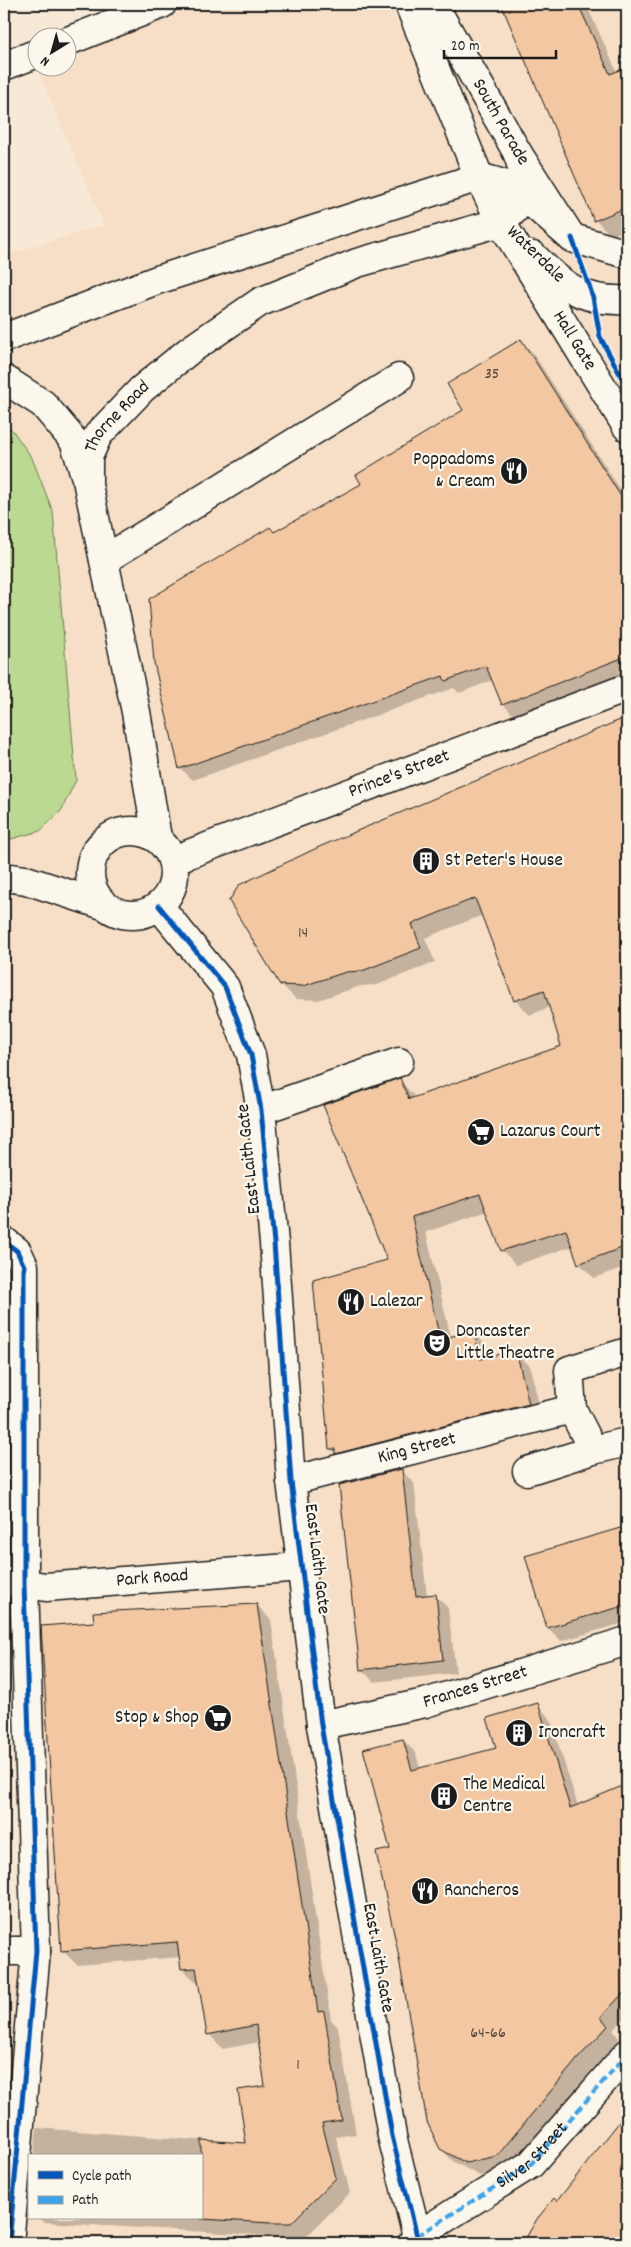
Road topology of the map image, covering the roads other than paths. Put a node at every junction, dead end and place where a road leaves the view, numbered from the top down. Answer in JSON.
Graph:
{"nodes":[{"id":1,"x":162,"y":4,"type":"edge"},
{"id":2,"x":409,"y":4,"type":"edge"},
{"id":3,"x":433,"y":4,"type":"edge"},
{"id":4,"x":78,"y":37,"type":"edge"},
{"id":5,"x":28,"y":57,"type":"edge"},
{"id":6,"x":4,"y":66,"type":"edge"},
{"id":7,"x":517,"y":152,"type":"junction"},
{"id":8,"x":479,"y":176,"type":"junction"},
{"id":9,"x":524,"y":196,"type":"junction"},
{"id":10,"x":501,"y":222,"type":"junction"},
{"id":11,"x":572,"y":238,"type":"junction"},
{"id":12,"x":627,"y":254,"type":"edge"},
{"id":13,"x":627,"y":300,"type":"edge"},
{"id":14,"x":4,"y":338,"type":"edge"},
{"id":15,"x":398,"y":378,"type":"dead end"},
{"id":16,"x":4,"y":379,"type":"edge"},
{"id":17,"x":627,"y":426,"type":"edge"},
{"id":18,"x":88,"y":485,"type":"junction"},
{"id":19,"x":104,"y":560,"type":"junction"},
{"id":20,"x":627,"y":688,"type":"edge"},
{"id":21,"x":157,"y":838,"type":"junction"},
{"id":22,"x":173,"y":860,"type":"junction"},
{"id":23,"x":4,"y":877,"type":"edge"},
{"id":24,"x":103,"y":905,"type":"junction"},
{"id":25,"x":159,"y":906,"type":"junction"},
{"id":26,"x":399,"y":1062,"type":"dead end"},
{"id":27,"x":261,"y":1110,"type":"junction"},
{"id":28,"x":10,"y":1246,"type":"edge"},
{"id":29,"x":627,"y":1352,"type":"edge"},
{"id":30,"x":572,"y":1409,"type":"junction"},
{"id":31,"x":627,"y":1442,"type":"edge"},
{"id":32,"x":593,"y":1450,"type":"junction"},
{"id":33,"x":527,"y":1471,"type":"dead end"},
{"id":34,"x":291,"y":1481,"type":"junction"},
{"id":35,"x":301,"y":1567,"type":"junction"},
{"id":36,"x":14,"y":1582,"type":"edge"},
{"id":37,"x":627,"y":1641,"type":"edge"},
{"id":38,"x":321,"y":1725,"type":"junction"},
{"id":39,"x":36,"y":1950,"type":"junction"},
{"id":40,"x":4,"y":1951,"type":"edge"},
{"id":41,"x":627,"y":2054,"type":"edge"},
{"id":42,"x":419,"y":2241,"type":"edge"},
{"id":43,"x":9,"y":2243,"type":"edge"}],
"edges":[{"from":1,"to":4,"type":"street"},
{"from":2,"to":8,"type":"street","name":"South Parade"},
{"from":3,"to":7,"type":"street","name":"South Parade"},
{"from":5,"to":6,"type":"street"},
{"from":7,"to":9,"type":"street"},
{"from":7,"to":11,"type":"street","name":"South Parade"},
{"from":8,"to":9,"type":"street","name":"Waterdale"},
{"from":8,"to":10,"type":"street","name":"Hall Gate"},
{"from":8,"to":14,"type":"street"},
{"from":9,"to":10,"type":"street"},
{"from":9,"to":11,"type":"street","name":"Waterdale"},
{"from":10,"to":13,"type":"street","name":"Waterdale"},
{"from":10,"to":17,"type":"street","name":"Hall Gate"},
{"from":10,"to":18,"type":"street","name":"Thorne Road"},
{"from":11,"to":12,"type":"street","name":"Waterdale"},
{"from":15,"to":19,"type":"street"},
{"from":16,"to":18,"type":"street"},
{"from":18,"to":19,"type":"street","name":"Thorne Road"},
{"from":19,"to":21,"type":"street","name":"Thorne Road"},
{"from":20,"to":22,"type":"street","name":"Prince's Street"},
{"from":21,"to":22,"type":"street"},
{"from":21,"to":24,"type":"street"},
{"from":22,"to":25,"type":"street"},
{"from":23,"to":24,"type":"street"},
{"from":24,"to":25,"type":"street"},
{"from":25,"to":27,"type":"street","name":"East Laith Gate"},
{"from":26,"to":27,"type":"street"},
{"from":27,"to":34,"type":"street","name":"East Laith Gate"},
{"from":28,"to":36,"type":"street"},
{"from":29,"to":30,"type":"street"},
{"from":30,"to":32,"type":"street"},
{"from":30,"to":34,"type":"street","name":"King Street"},
{"from":31,"to":32,"type":"street"},
{"from":32,"to":33,"type":"street"},
{"from":34,"to":35,"type":"street","name":"East Laith Gate"},
{"from":35,"to":36,"type":"street","name":"Park Road"},
{"from":35,"to":38,"type":"street","name":"East Laith Gate"},
{"from":36,"to":39,"type":"street"},
{"from":37,"to":38,"type":"street","name":"Frances Street"},
{"from":38,"to":42,"type":"street","name":"East Laith Gate"},
{"from":39,"to":40,"type":"street"},
{"from":39,"to":43,"type":"street"},
{"from":41,"to":42,"type":"street","name":"Silver Street"}]}
